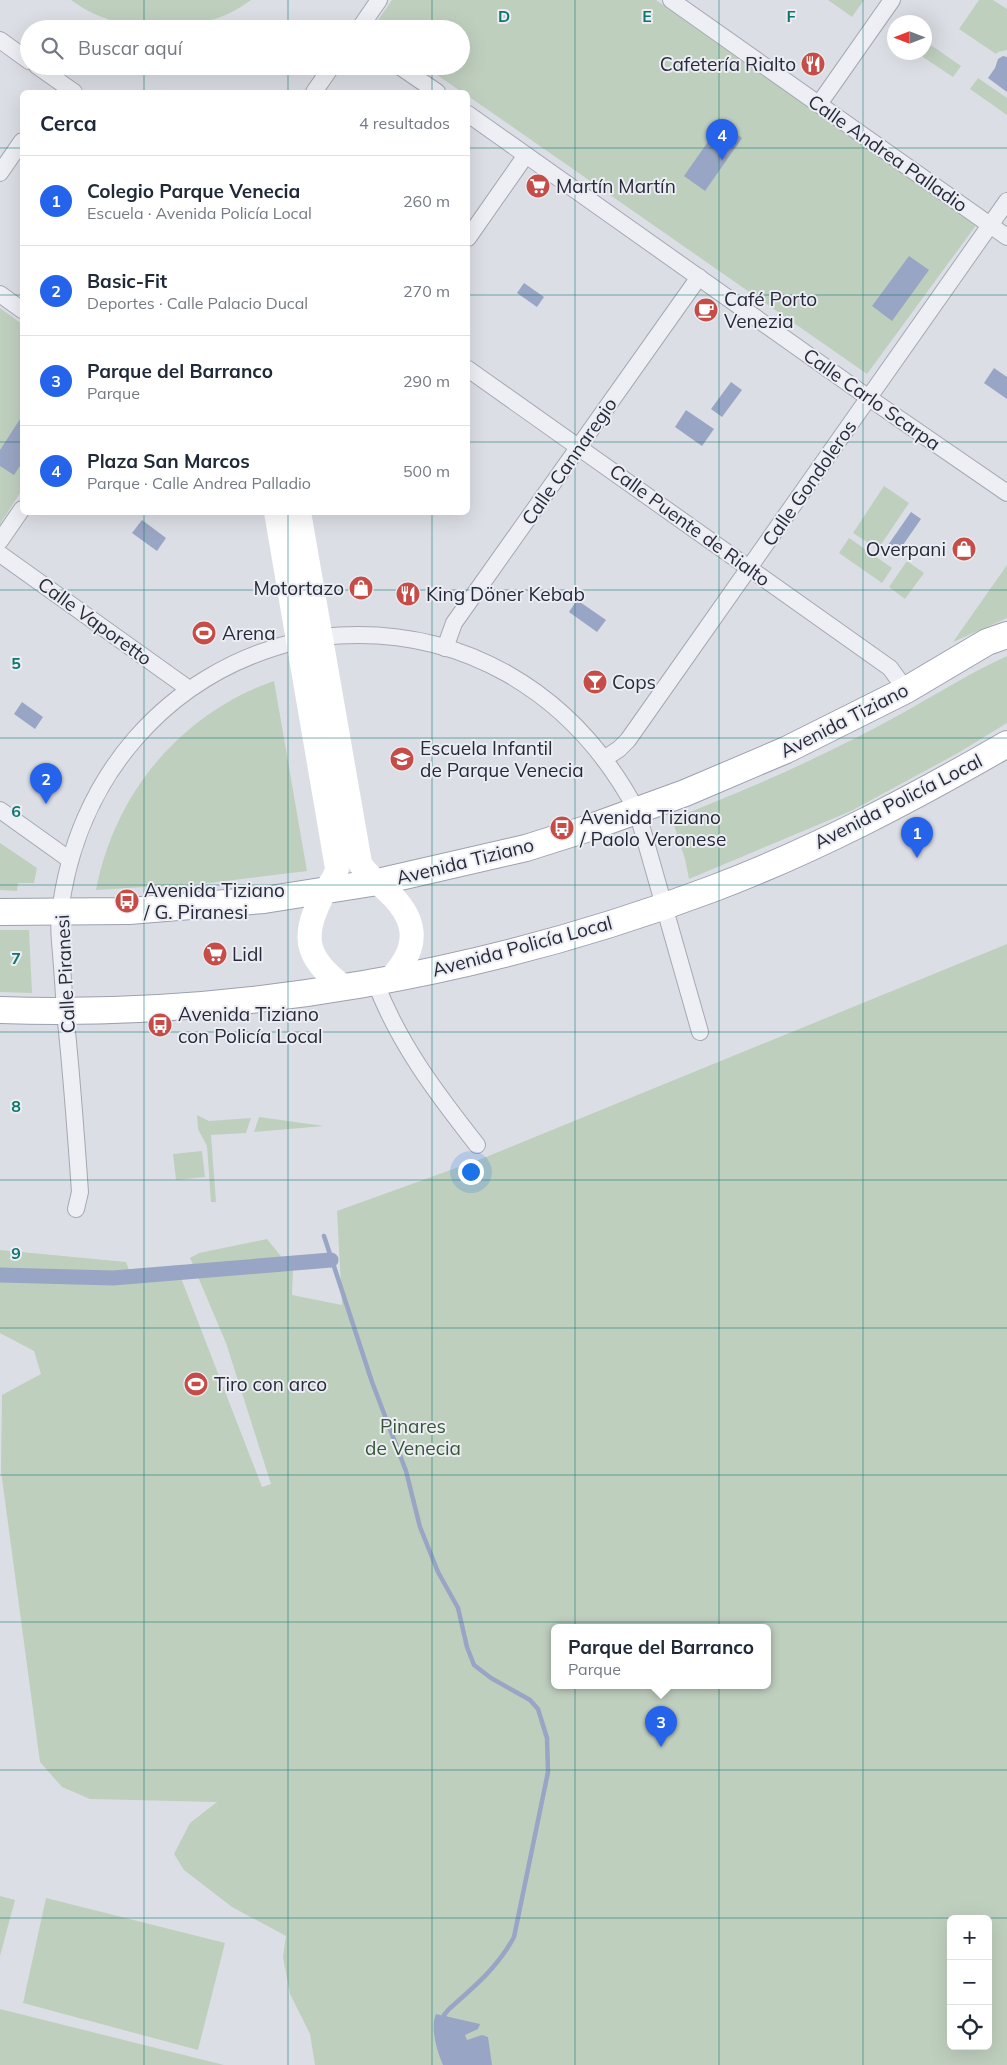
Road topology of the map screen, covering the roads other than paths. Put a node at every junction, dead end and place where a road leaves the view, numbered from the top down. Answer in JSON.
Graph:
{"nodes":[{"id":1,"x":379,"y":0,"type":"edge"},
{"id":2,"x":671,"y":0,"type":"edge"},
{"id":3,"x":892,"y":0,"type":"edge"},
{"id":4,"x":365,"y":20,"type":"edge"},
{"id":5,"x":0,"y":40,"type":"edge"},
{"id":6,"x":20,"y":54,"type":"edge"},
{"id":7,"x":47,"y":75,"type":"edge"},
{"id":8,"x":326,"y":75,"type":"edge"},
{"id":9,"x":412,"y":75,"type":"edge"},
{"id":10,"x":64,"y":90,"type":"edge"},
{"id":11,"x":315,"y":90,"type":"edge"},
{"id":12,"x":433,"y":90,"type":"edge"},
{"id":13,"x":819,"y":104,"type":"junction"},
{"id":14,"x":470,"y":115,"type":"edge"},
{"id":15,"x":20,"y":144,"type":"edge"},
{"id":16,"x":526,"y":155,"type":"junction"},
{"id":17,"x":0,"y":173,"type":"edge"},
{"id":18,"x":1007,"y":201,"type":"edge"},
{"id":19,"x":990,"y":225,"type":"junction"},
{"id":20,"x":470,"y":235,"type":"edge"},
{"id":21,"x":1007,"y":237,"type":"edge"},
{"id":22,"x":699,"y":277,"type":"junction"},
{"id":23,"x":0,"y":294,"type":"edge"},
{"id":24,"x":20,"y":309,"type":"edge"},
{"id":25,"x":470,"y":369,"type":"edge"},
{"id":26,"x":868,"y":398,"type":"junction"},
{"id":27,"x":579,"y":446,"type":"junction"},
{"id":28,"x":1007,"y":493,"type":"edge"},
{"id":29,"x":20,"y":512,"type":"edge"},
{"id":30,"x":277,"y":515,"type":"edge"},
{"id":31,"x":299,"y":515,"type":"edge"},
{"id":32,"x":0,"y":541,"type":"edge"},
{"id":33,"x":0,"y":554,"type":"edge"},
{"id":34,"x":749,"y":568,"type":"junction"},
{"id":35,"x":1007,"y":635,"type":"edge"},
{"id":36,"x":309,"y":639,"type":"junction"},
{"id":37,"x":445,"y":648,"type":"junction"},
{"id":38,"x":189,"y":689,"type":"junction"},
{"id":39,"x":906,"y":690,"type":"junction"},
{"id":40,"x":1007,"y":744,"type":"edge"},
{"id":41,"x":604,"y":759,"type":"junction"},
{"id":42,"x":0,"y":810,"type":"edge"},
{"id":43,"x":637,"y":811,"type":"junction"},
{"id":44,"x":70,"y":860,"type":"junction"},
{"id":45,"x":378,"y":882,"type":"junction"},
{"id":46,"x":326,"y":889,"type":"junction"},
{"id":47,"x":665,"y":906,"type":"junction"},
{"id":48,"x":0,"y":912,"type":"edge"},
{"id":49,"x":60,"y":912,"type":"junction"},
{"id":50,"x":383,"y":980,"type":"junction"},
{"id":51,"x":344,"y":987,"type":"junction"},
{"id":52,"x":0,"y":1010,"type":"edge"},
{"id":53,"x":65,"y":1011,"type":"junction"},
{"id":54,"x":700,"y":1032,"type":"dead end"},
{"id":55,"x":477,"y":1145,"type":"dead end"},
{"id":56,"x":76,"y":1209,"type":"dead end"}],
"edges":[{"from":1,"to":4,"type":"street"},
{"from":2,"to":13,"type":"street","name":"Calle Andrea Palladio"},
{"from":3,"to":13,"type":"street"},
{"from":5,"to":6,"type":"street"},
{"from":7,"to":10,"type":"street"},
{"from":8,"to":11,"type":"street"},
{"from":9,"to":12,"type":"street"},
{"from":13,"to":19,"type":"street","name":"Calle Andrea Palladio"},
{"from":14,"to":16,"type":"street","name":"Calle Carlo Scarpa"},
{"from":15,"to":17,"type":"street"},
{"from":16,"to":20,"type":"street"},
{"from":16,"to":22,"type":"street","name":"Calle Carlo Scarpa"},
{"from":18,"to":19,"type":"street","name":"Calle Gondoleros"},
{"from":19,"to":21,"type":"street","name":"Calle Andrea Palladio"},
{"from":19,"to":26,"type":"street","name":"Calle Gondoleros"},
{"from":22,"to":26,"type":"street","name":"Calle Carlo Scarpa"},
{"from":22,"to":27,"type":"street","name":"Calle Cannaregio"},
{"from":23,"to":24,"type":"street"},
{"from":25,"to":27,"type":"street","name":"Calle Puente de Rialto"},
{"from":26,"to":28,"type":"street","name":"Calle Carlo Scarpa"},
{"from":26,"to":34,"type":"street","name":"Calle Gondoleros"},
{"from":27,"to":34,"type":"street","name":"Calle Puente de Rialto"},
{"from":27,"to":37,"type":"street","name":"Calle Cannaregio"},
{"from":29,"to":32,"type":"street"},
{"from":30,"to":36,"type":"street"},
{"from":31,"to":36,"type":"street"},
{"from":33,"to":38,"type":"street","name":"Calle Vaporetto"},
{"from":34,"to":39,"type":"street","name":"Calle Puente de Rialto"},
{"from":34,"to":41,"type":"street","name":"Calle Gondoleros"},
{"from":35,"to":39,"type":"main road","name":"Avenida Tiziano"},
{"from":36,"to":37,"type":"street","name":"Calle Piranesi"},
{"from":36,"to":38,"type":"street","name":"Calle Piranesi"},
{"from":36,"to":45,"type":"street"},
{"from":36,"to":46,"type":"street"},
{"from":37,"to":41,"type":"street","name":"Calle Piranesi"},
{"from":38,"to":44,"type":"street","name":"Calle Piranesi"},
{"from":39,"to":43,"type":"main road","name":"Avenida Tiziano"},
{"from":40,"to":47,"type":"main road","name":"Avenida Policía Local"},
{"from":41,"to":43,"type":"street","name":"Calle Piranesi"},
{"from":42,"to":44,"type":"street"},
{"from":43,"to":45,"type":"main road","name":"Avenida Tiziano"},
{"from":43,"to":47,"type":"street","name":"Calle Piranesi"},
{"from":44,"to":49,"type":"street","name":"Calle Piranesi"},
{"from":45,"to":46,"type":"main road","name":"Avenida Tiziano"},
{"from":45,"to":50,"type":"street"},
{"from":46,"to":49,"type":"main road","name":"Avenida Tiziano"},
{"from":46,"to":51,"type":"street"},
{"from":47,"to":50,"type":"main road","name":"Avenida Policía Local"},
{"from":47,"to":54,"type":"street","name":"Calle Piranesi"},
{"from":48,"to":49,"type":"main road","name":"Avenida Tiziano"},
{"from":49,"to":53,"type":"street","name":"Calle Piranesi"},
{"from":50,"to":51,"type":"main road","name":"Avenida Policía Local"},
{"from":50,"to":55,"type":"street"},
{"from":51,"to":53,"type":"main road","name":"Avenida Policía Local"},
{"from":52,"to":53,"type":"main road","name":"Avenida Policía Local"},
{"from":53,"to":56,"type":"street","name":"Calle Piranesi"}]}
